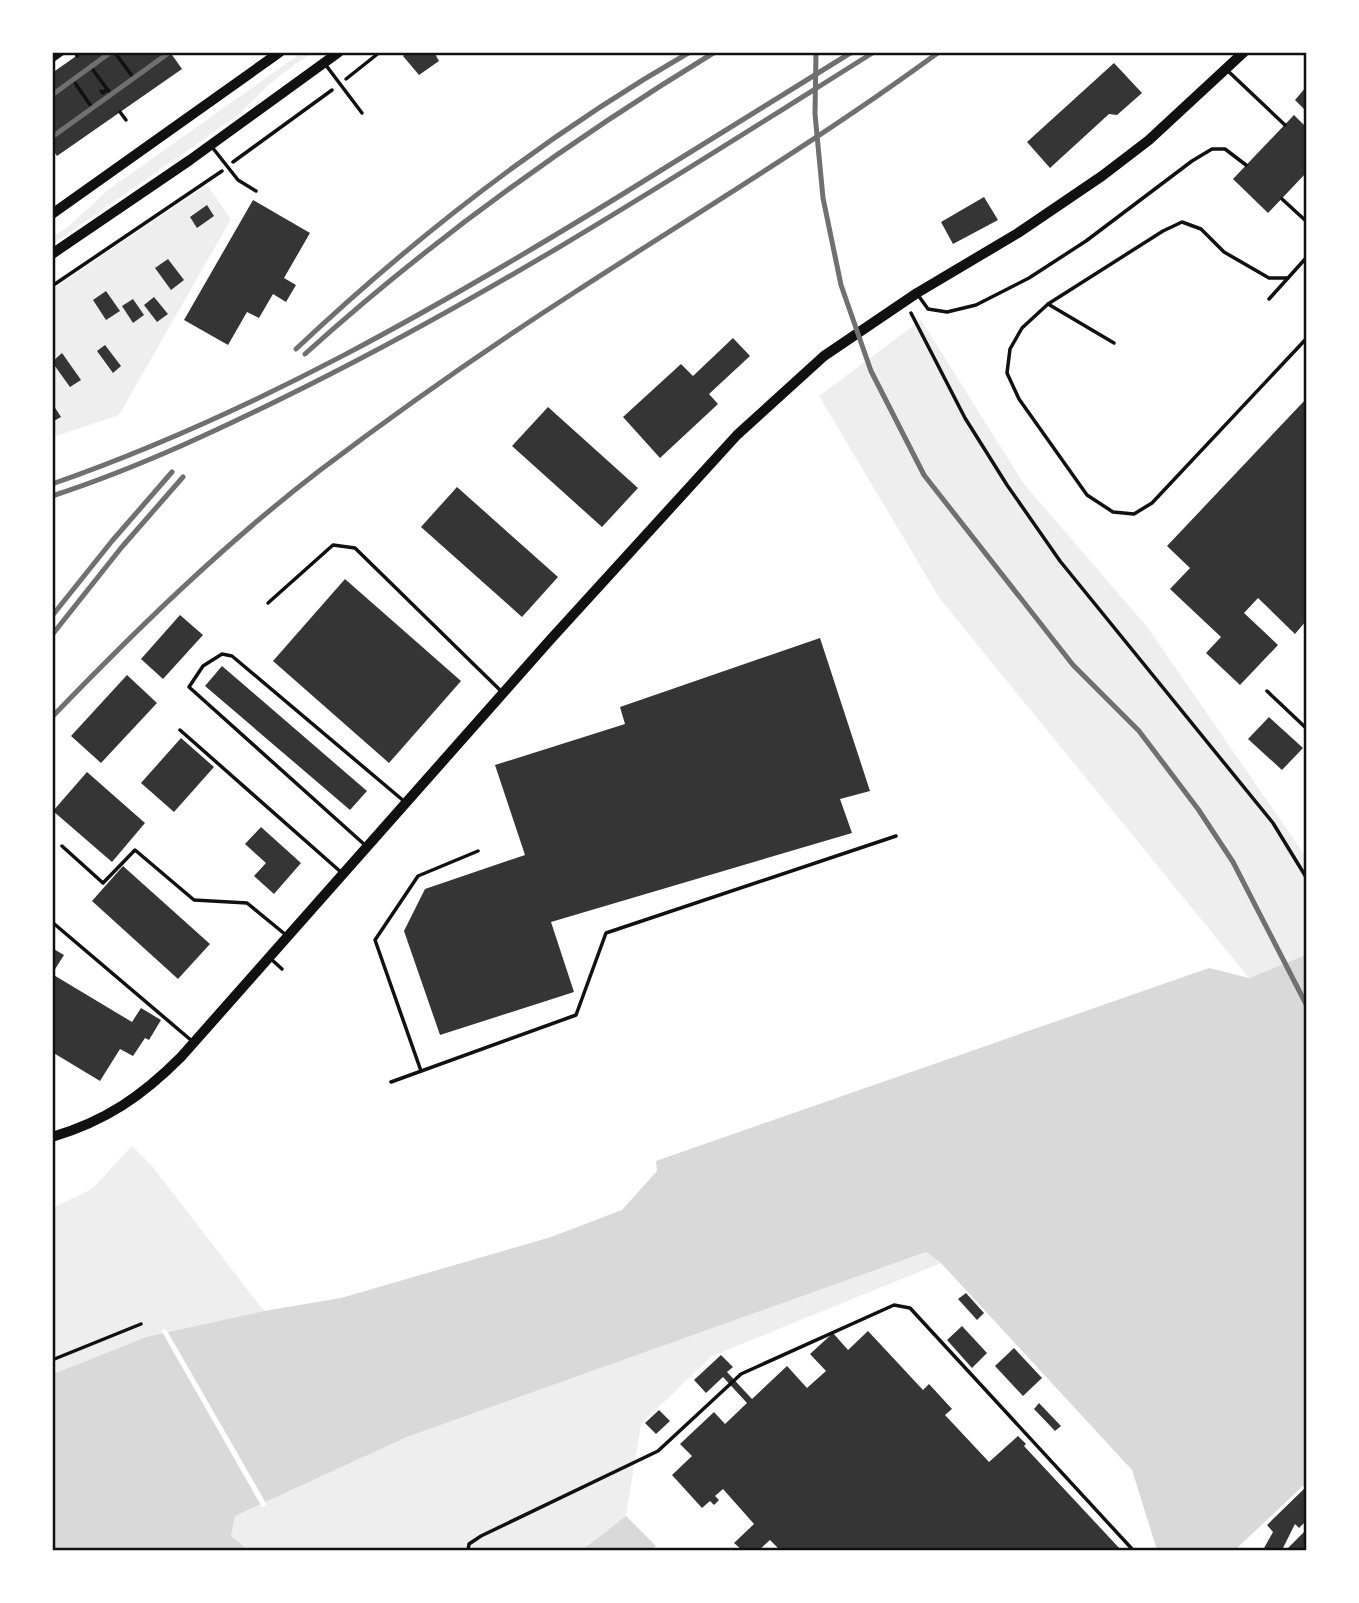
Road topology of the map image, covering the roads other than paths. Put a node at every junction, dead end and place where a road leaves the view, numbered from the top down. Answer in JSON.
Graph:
{"nodes":[{"id":1,"x":62,"y":52,"type":"edge"},
{"id":2,"x":280,"y":52,"type":"edge"},
{"id":3,"x":338,"y":52,"type":"edge"},
{"id":4,"x":1244,"y":52,"type":"edge"},
{"id":5,"x":52,"y":59,"type":"edge"},
{"id":6,"x":324,"y":63,"type":"junction"},
{"id":7,"x":1227,"y":70,"type":"junction"},
{"id":8,"x":362,"y":113,"type":"dead end"},
{"id":9,"x":1285,"y":125,"type":"dead end"},
{"id":10,"x":211,"y":145,"type":"junction"},
{"id":11,"x":1246,"y":165,"type":"dead end"},
{"id":12,"x":256,"y":191,"type":"dead end"},
{"id":13,"x":1282,"y":198,"type":"dead end"},
{"id":14,"x":52,"y":214,"type":"edge"},
{"id":15,"x":1307,"y":222,"type":"edge"},
{"id":16,"x":52,"y":254,"type":"edge"},
{"id":17,"x":1307,"y":258,"type":"edge"},
{"id":18,"x":1288,"y":278,"type":"junction"},
{"id":19,"x":917,"y":293,"type":"junction"},
{"id":20,"x":1269,"y":299,"type":"dead end"},
{"id":21,"x":1048,"y":304,"type":"junction"},
{"id":22,"x":1307,"y":339,"type":"edge"},
{"id":23,"x":1114,"y":343,"type":"dead end"},
{"id":24,"x":268,"y":603,"type":"dead end"},
{"id":25,"x":1267,"y":691,"type":"dead end"},
{"id":26,"x":504,"y":693,"type":"junction"},
{"id":27,"x":1307,"y":728,"type":"edge"},
{"id":28,"x":180,"y":730,"type":"dead end"},
{"id":29,"x":406,"y":803,"type":"junction"},
{"id":30,"x":896,"y":836,"type":"dead end"},
{"id":31,"x":62,"y":846,"type":"dead end"},
{"id":32,"x":368,"y":847,"type":"junction"},
{"id":33,"x":478,"y":851,"type":"dead end"},
{"id":34,"x":343,"y":874,"type":"junction"},
{"id":35,"x":52,"y":922,"type":"edge"},
{"id":36,"x":287,"y":937,"type":"junction"},
{"id":37,"x":269,"y":957,"type":"junction"},
{"id":38,"x":282,"y":969,"type":"dead end"},
{"id":39,"x":194,"y":1042,"type":"junction"},
{"id":40,"x":421,"y":1071,"type":"junction"},
{"id":41,"x":391,"y":1082,"type":"dead end"},
{"id":42,"x":52,"y":1137,"type":"edge"},
{"id":43,"x":468,"y":1550,"type":"edge"},
{"id":44,"x":1133,"y":1550,"type":"edge"}],
"edges":[{"from":1,"to":5,"type":"street"},
{"from":2,"to":14,"type":"main road"},
{"from":3,"to":6,"type":"main road"},
{"from":4,"to":7,"type":"street"},
{"from":6,"to":8,"type":"lane"},
{"from":6,"to":10,"type":"main road"},
{"from":7,"to":9,"type":"lane"},
{"from":7,"to":19,"type":"street"},
{"from":10,"to":12,"type":"lane"},
{"from":10,"to":16,"type":"main road"},
{"from":11,"to":19,"type":"lane"},
{"from":13,"to":15,"type":"lane"},
{"from":17,"to":18,"type":"lane"},
{"from":18,"to":20,"type":"lane"},
{"from":18,"to":21,"type":"lane"},
{"from":19,"to":26,"type":"street"},
{"from":21,"to":22,"type":"lane"},
{"from":21,"to":23,"type":"lane"},
{"from":24,"to":26,"type":"lane"},
{"from":25,"to":27,"type":"lane"},
{"from":26,"to":29,"type":"street"},
{"from":28,"to":34,"type":"lane"},
{"from":29,"to":32,"type":"street"},
{"from":29,"to":32,"type":"lane"},
{"from":30,"to":40,"type":"lane"},
{"from":31,"to":36,"type":"lane"},
{"from":32,"to":34,"type":"street"},
{"from":33,"to":40,"type":"lane"},
{"from":34,"to":36,"type":"street"},
{"from":35,"to":39,"type":"lane"},
{"from":36,"to":37,"type":"street"},
{"from":37,"to":38,"type":"lane"},
{"from":37,"to":39,"type":"street"},
{"from":39,"to":42,"type":"street"},
{"from":40,"to":41,"type":"lane"},
{"from":43,"to":44,"type":"lane"}]}
